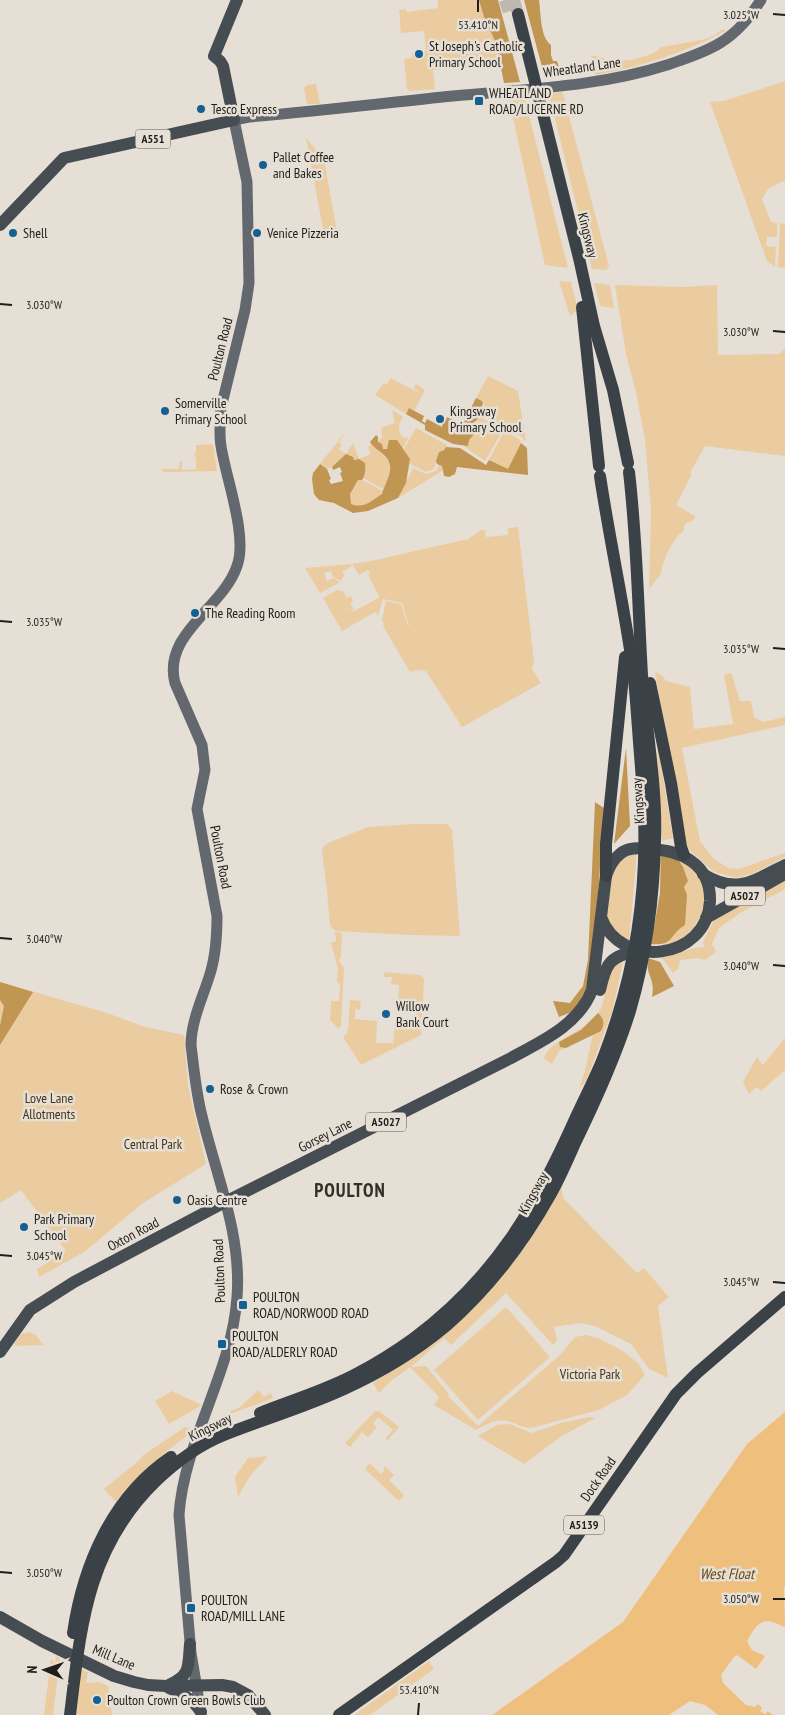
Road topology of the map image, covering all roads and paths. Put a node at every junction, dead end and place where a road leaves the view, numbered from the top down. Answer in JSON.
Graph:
{"nodes":[{"id":1,"x":237,"y":0,"type":"edge"},
{"id":2,"x":761,"y":0,"type":"edge"},
{"id":3,"x":234,"y":120,"type":"junction"},
{"id":4,"x":0,"y":226,"type":"edge"},
{"id":5,"x":640,"y":626,"type":"junction"},
{"id":6,"x":626,"y":628,"type":"junction"},
{"id":7,"x":684,"y":855,"type":"junction"},
{"id":8,"x":785,"y":865,"type":"edge"},
{"id":9,"x":704,"y":874,"type":"junction"},
{"id":10,"x":785,"y":874,"type":"edge"},
{"id":11,"x":606,"y":876,"type":"junction"},
{"id":12,"x":601,"y":916,"type":"junction"},
{"id":13,"x":706,"y":918,"type":"junction"},
{"id":14,"x":624,"y":949,"type":"junction"},
{"id":15,"x":545,"y":1039,"type":"junction"},
{"id":16,"x":225,"y":1202,"type":"junction"},
{"id":17,"x":785,"y":1297,"type":"edge"},
{"id":18,"x":0,"y":1352,"type":"edge"},
{"id":19,"x":0,"y":1617,"type":"edge"},
{"id":20,"x":190,"y":1644,"type":"junction"},
{"id":21,"x":195,"y":1685,"type":"junction"},
{"id":22,"x":166,"y":1686,"type":"junction"},
{"id":23,"x":201,"y":1713,"type":"edge"},
{"id":24,"x":342,"y":1714,"type":"edge"},
{"id":25,"x":61,"y":1715,"type":"edge"},
{"id":26,"x":70,"y":1715,"type":"edge"},
{"id":27,"x":265,"y":1715,"type":"edge"},
{"id":28,"x":274,"y":1715,"type":"edge"}],
"edges":[{"from":1,"to":3,"type":"main road","name":"Poulton Road"},
{"from":2,"to":3,"type":"main road","name":"Wheatland Lane"},
{"from":3,"to":4,"type":"main road","number":"A551"},
{"from":3,"to":16,"type":"main road","name":"Poulton Road"},
{"from":5,"to":6,"type":"highway","name":"Kingsway"},
{"from":5,"to":7,"type":"highway"},
{"from":5,"to":26,"type":"highway","name":"Kingsway"},
{"from":6,"to":11,"type":"highway"},
{"from":6,"to":25,"type":"highway","name":"Kingsway"},
{"from":7,"to":9,"type":"main road"},
{"from":7,"to":11,"type":"main road"},
{"from":8,"to":9,"type":"main road","number":"A5027"},
{"from":9,"to":13,"type":"main road"},
{"from":10,"to":13,"type":"main road","number":"A5027"},
{"from":11,"to":12,"type":"main road"},
{"from":12,"to":14,"type":"main road"},
{"from":12,"to":15,"type":"main road","name":"Gorsey Lane","number":"A5027"},
{"from":13,"to":14,"type":"main road"},
{"from":14,"to":15,"type":"main road","name":"Gorsey Lane","number":"A5027"},
{"from":15,"to":16,"type":"main road","name":"Gorsey Lane","number":"A5027"},
{"from":16,"to":18,"type":"main road","name":"Oxton Road","number":"A5027"},
{"from":16,"to":20,"type":"main road","name":"Poulton Road"},
{"from":17,"to":24,"type":"highway","name":"Dock Road","number":"A5139"},
{"from":19,"to":22,"type":"main road","name":"Mill Lane"},
{"from":20,"to":21,"type":"main road","name":"Poulton Road"},
{"from":20,"to":22,"type":"main road"},
{"from":21,"to":22,"type":"main road","name":"Mill Lane"},
{"from":21,"to":23,"type":"main road","name":"Poulton Road"},
{"from":21,"to":27,"type":"main road"},
{"from":21,"to":28,"type":"main road"},
{"from":22,"to":23,"type":"main road"}]}
